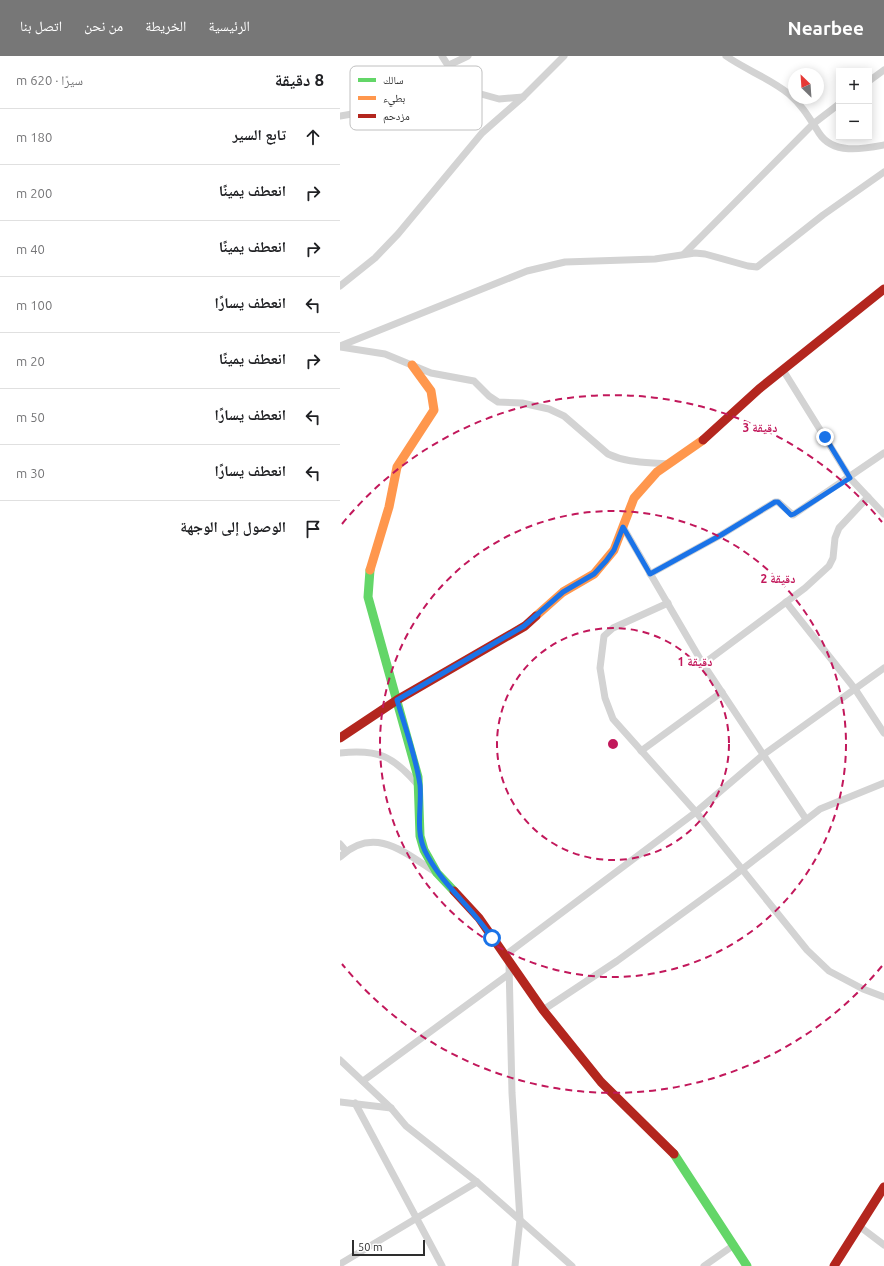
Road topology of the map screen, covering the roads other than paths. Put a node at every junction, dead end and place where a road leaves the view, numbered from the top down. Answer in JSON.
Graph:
{"nodes":[{"id":1,"x":442,"y":56,"type":"edge"},
{"id":2,"x":468,"y":56,"type":"edge"},
{"id":3,"x":564,"y":56,"type":"edge"},
{"id":4,"x":726,"y":56,"type":"edge"},
{"id":5,"x":449,"y":65,"type":"joint"},
{"id":6,"x":884,"y":70,"type":"edge"},
{"id":7,"x":872,"y":79,"type":"edge"},
{"id":8,"x":482,"y":94,"type":"edge"},
{"id":9,"x":523,"y":97,"type":"junction"},
{"id":10,"x":836,"y":106,"type":"edge"},
{"id":11,"x":350,"y":114,"type":"edge"},
{"id":12,"x":340,"y":116,"type":"edge"},
{"id":13,"x":813,"y":124,"type":"junction"},
{"id":14,"x":884,"y":145,"type":"edge"},
{"id":15,"x":884,"y":172,"type":"edge"},
{"id":16,"x":684,"y":254,"type":"junction"},
{"id":17,"x":340,"y":286,"type":"edge"},
{"id":18,"x":884,"y":289,"type":"edge"},
{"id":19,"x":340,"y":346,"type":"edge"},
{"id":20,"x":412,"y":365,"type":"junction"},
{"id":21,"x":783,"y":370,"type":"junction"},
{"id":22,"x":884,"y":453,"type":"edge"},
{"id":23,"x":667,"y":464,"type":"junction"},
{"id":24,"x":850,"y":478,"type":"junction"},
{"id":25,"x":868,"y":497,"type":"junction"},
{"id":26,"x":884,"y":514,"type":"edge"},
{"id":27,"x":623,"y":527,"type":"junction"},
{"id":28,"x":650,"y":574,"type":"junction"},
{"id":29,"x":786,"y":602,"type":"junction"},
{"id":30,"x":668,"y":603,"type":"junction"},
{"id":31,"x":703,"y":664,"type":"junction"},
{"id":32,"x":884,"y":668,"type":"edge"},
{"id":33,"x":855,"y":689,"type":"junction"},
{"id":34,"x":722,"y":692,"type":"junction"},
{"id":35,"x":397,"y":700,"type":"junction"},
{"id":36,"x":884,"y":734,"type":"edge"},
{"id":37,"x":340,"y":738,"type":"edge"},
{"id":38,"x":640,"y":751,"type":"junction"},
{"id":39,"x":340,"y":753,"type":"edge"},
{"id":40,"x":763,"y":755,"type":"junction"},
{"id":41,"x":884,"y":783,"type":"edge"},
{"id":42,"x":420,"y":787,"type":"junction"},
{"id":43,"x":696,"y":812,"type":"junction"},
{"id":44,"x":806,"y":819,"type":"junction"},
{"id":45,"x":340,"y":844,"type":"edge"},
{"id":46,"x":343,"y":854,"type":"edge"},
{"id":47,"x":742,"y":870,"type":"junction"},
{"id":48,"x":436,"y":873,"type":"junction"},
{"id":49,"x":507,"y":960,"type":"junction"},
{"id":50,"x":509,"y":974,"type":"junction"},
{"id":51,"x":884,"y":997,"type":"edge"},
{"id":52,"x":543,"y":1010,"type":"junction"},
{"id":53,"x":340,"y":1060,"type":"edge"},
{"id":54,"x":363,"y":1081,"type":"junction"},
{"id":55,"x":340,"y":1102,"type":"edge"},
{"id":56,"x":355,"y":1103,"type":"junction"},
{"id":57,"x":392,"y":1108,"type":"junction"},
{"id":58,"x":477,"y":1182,"type":"junction"},
{"id":59,"x":884,"y":1187,"type":"edge"},
{"id":60,"x":416,"y":1217,"type":"junction"},
{"id":61,"x":520,"y":1220,"type":"junction"},
{"id":62,"x":859,"y":1226,"type":"junction"},
{"id":63,"x":734,"y":1245,"type":"junction"},
{"id":64,"x":884,"y":1245,"type":"edge"},
{"id":65,"x":340,"y":1264,"type":"edge"},
{"id":66,"x":442,"y":1266,"type":"edge"},
{"id":67,"x":515,"y":1266,"type":"edge"},
{"id":68,"x":572,"y":1266,"type":"edge"},
{"id":69,"x":704,"y":1266,"type":"edge"},
{"id":70,"x":747,"y":1266,"type":"edge"},
{"id":71,"x":834,"y":1266,"type":"edge"}],
"edges":[{"from":1,"to":5,"type":"street"},
{"from":2,"to":5,"type":"street"},
{"from":3,"to":9,"type":"street"},
{"from":4,"to":13,"type":"street"},
{"from":6,"to":7,"type":"street"},
{"from":8,"to":9,"type":"street"},
{"from":9,"to":17,"type":"street"},
{"from":10,"to":13,"type":"street"},
{"from":11,"to":12,"type":"street"},
{"from":13,"to":14,"type":"street"},
{"from":13,"to":16,"type":"street"},
{"from":15,"to":16,"type":"street"},
{"from":16,"to":19,"type":"street"},
{"from":18,"to":21,"type":"street"},
{"from":19,"to":20,"type":"street"},
{"from":20,"to":23,"type":"street"},
{"from":20,"to":35,"type":"street"},
{"from":21,"to":23,"type":"street"},
{"from":21,"to":24,"type":"street"},
{"from":22,"to":24,"type":"street"},
{"from":23,"to":27,"type":"street"},
{"from":24,"to":25,"type":"street"},
{"from":24,"to":28,"type":"street"},
{"from":25,"to":26,"type":"street"},
{"from":25,"to":29,"type":"street"},
{"from":27,"to":28,"type":"street"},
{"from":27,"to":35,"type":"street"},
{"from":28,"to":30,"type":"street"},
{"from":29,"to":31,"type":"street"},
{"from":29,"to":33,"type":"street"},
{"from":30,"to":31,"type":"street"},
{"from":30,"to":38,"type":"street"},
{"from":31,"to":34,"type":"street"},
{"from":32,"to":33,"type":"street"},
{"from":33,"to":36,"type":"street"},
{"from":33,"to":40,"type":"street"},
{"from":34,"to":38,"type":"street"},
{"from":34,"to":40,"type":"street"},
{"from":35,"to":37,"type":"street"},
{"from":35,"to":42,"type":"street"},
{"from":38,"to":43,"type":"street"},
{"from":39,"to":42,"type":"street"},
{"from":40,"to":43,"type":"street"},
{"from":40,"to":44,"type":"street"},
{"from":41,"to":44,"type":"street"},
{"from":42,"to":48,"type":"street"},
{"from":43,"to":47,"type":"street"},
{"from":43,"to":49,"type":"street"},
{"from":44,"to":47,"type":"street"},
{"from":45,"to":46,"type":"street"},
{"from":46,"to":48,"type":"street"},
{"from":47,"to":51,"type":"street"},
{"from":47,"to":52,"type":"street"},
{"from":48,"to":49,"type":"street"},
{"from":49,"to":50,"type":"street"},
{"from":49,"to":52,"type":"street"},
{"from":50,"to":54,"type":"street"},
{"from":50,"to":61,"type":"street"},
{"from":52,"to":63,"type":"street"},
{"from":53,"to":54,"type":"street"},
{"from":54,"to":57,"type":"street"},
{"from":55,"to":56,"type":"street"},
{"from":56,"to":57,"type":"street"},
{"from":56,"to":60,"type":"street"},
{"from":57,"to":58,"type":"street"},
{"from":58,"to":60,"type":"street"},
{"from":58,"to":61,"type":"street"},
{"from":59,"to":62,"type":"street"},
{"from":60,"to":65,"type":"street"},
{"from":60,"to":66,"type":"street"},
{"from":61,"to":67,"type":"street"},
{"from":61,"to":68,"type":"street"},
{"from":62,"to":64,"type":"street"},
{"from":62,"to":71,"type":"street"},
{"from":63,"to":69,"type":"street"},
{"from":63,"to":70,"type":"street"}]}
